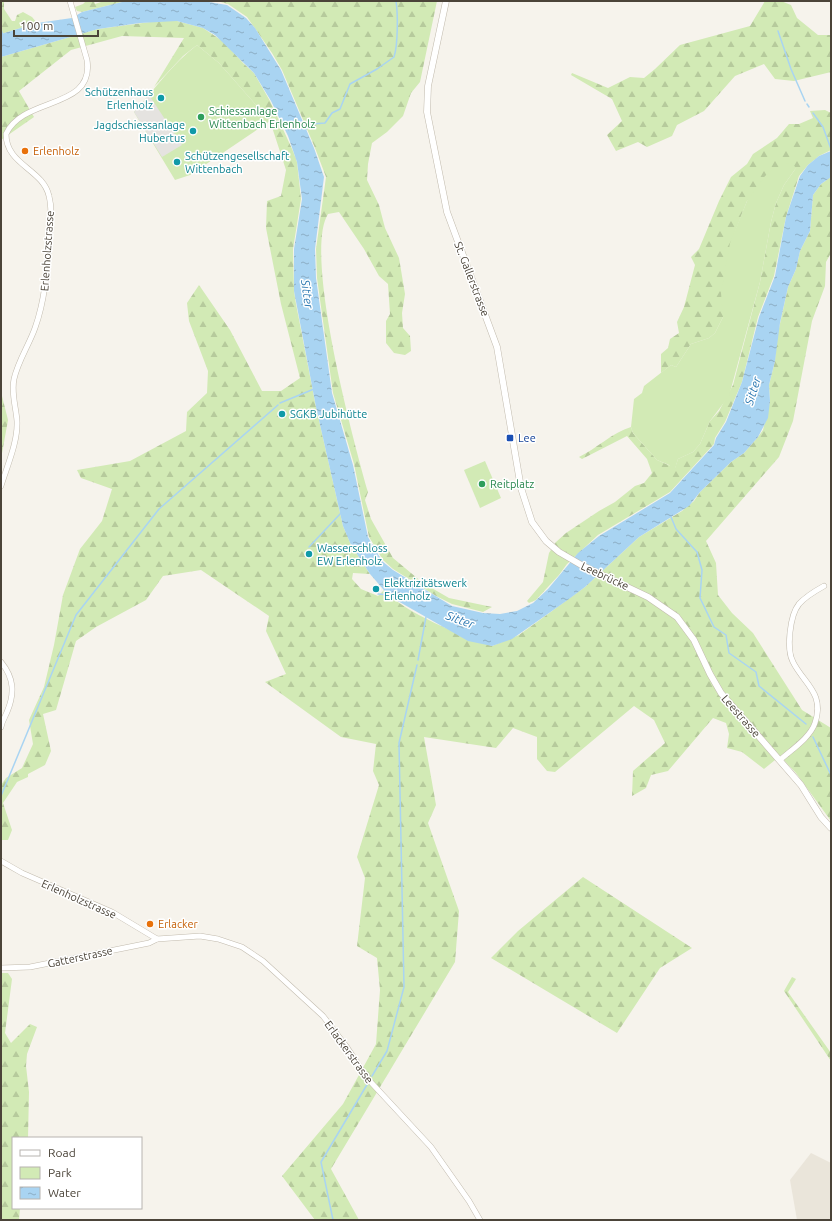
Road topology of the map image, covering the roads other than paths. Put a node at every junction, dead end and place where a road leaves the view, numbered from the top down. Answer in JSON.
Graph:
{"nodes":[{"id":1,"x":446,"y":1,"type":"edge"},
{"id":2,"x":71,"y":3,"type":"edge"},
{"id":3,"x":1,"y":486,"type":"edge"},
{"id":4,"x":555,"y":549,"type":"joint"},
{"id":5,"x":824,"y":586,"type":"dead end"},
{"id":6,"x":656,"y":602,"type":"joint"},
{"id":7,"x":1,"y":662,"type":"edge"},
{"id":8,"x":1,"y":727,"type":"edge"},
{"id":9,"x":780,"y":760,"type":"junction"},
{"id":10,"x":831,"y":828,"type":"edge"},
{"id":11,"x":1,"y":861,"type":"edge"},
{"id":12,"x":157,"y":939,"type":"junction"},
{"id":13,"x":1,"y":968,"type":"edge"},
{"id":14,"x":480,"y":1220,"type":"edge"}],
"edges":[{"from":1,"to":4,"type":"street","name":"St. Gallerstrasse"},
{"from":2,"to":3,"type":"street","name":"Erlenholzstrasse"},
{"from":4,"to":6,"type":"street","name":"Leebrücke"},
{"from":5,"to":9,"type":"street"},
{"from":6,"to":9,"type":"street","name":"Leestrasse"},
{"from":7,"to":8,"type":"street"},
{"from":9,"to":10,"type":"street","name":"Leestrasse"},
{"from":11,"to":12,"type":"street","name":"Erlenholzstrasse"},
{"from":12,"to":13,"type":"street","name":"Gatterstrasse"},
{"from":12,"to":14,"type":"street","name":"Erlackerstrasse"}]}
